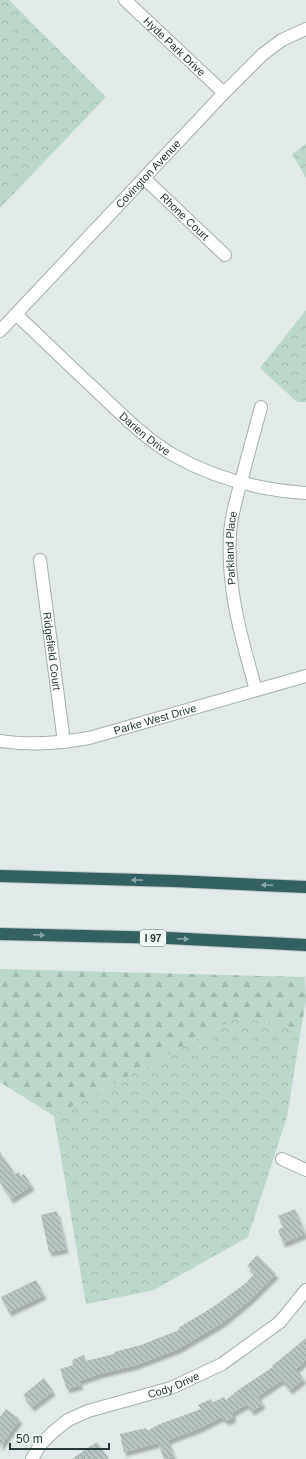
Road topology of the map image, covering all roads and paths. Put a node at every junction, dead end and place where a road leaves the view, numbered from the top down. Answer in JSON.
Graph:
{"nodes":[{"id":1,"x":125,"y":0,"type":"edge"},
{"id":2,"x":306,"y":29,"type":"edge"},
{"id":3,"x":224,"y":93,"type":"junction"},
{"id":4,"x":144,"y":178,"type":"junction"},
{"id":5,"x":225,"y":255,"type":"dead end"},
{"id":6,"x":16,"y":314,"type":"junction"},
{"id":7,"x":0,"y":331,"type":"edge"},
{"id":8,"x":261,"y":407,"type":"dead end"},
{"id":9,"x":240,"y":484,"type":"junction"},
{"id":10,"x":306,"y":493,"type":"edge"},
{"id":11,"x":40,"y":560,"type":"dead end"},
{"id":12,"x":306,"y":676,"type":"edge"},
{"id":13,"x":256,"y":690,"type":"junction"},
{"id":14,"x":0,"y":741,"type":"edge"},
{"id":15,"x":64,"y":742,"type":"junction"},
{"id":16,"x":0,"y":876,"type":"edge"},
{"id":17,"x":306,"y":887,"type":"edge"},
{"id":18,"x":0,"y":934,"type":"edge"},
{"id":19,"x":306,"y":945,"type":"edge"},
{"id":20,"x":282,"y":1159,"type":"dead end"},
{"id":21,"x":306,"y":1170,"type":"edge"},
{"id":22,"x":306,"y":1290,"type":"edge"},
{"id":23,"x":32,"y":1459,"type":"edge"}],
"edges":[{"from":1,"to":3,"type":"street","name":"Hyde Park Drive"},
{"from":2,"to":3,"type":"street","name":"Covington Avenue"},
{"from":3,"to":4,"type":"street","name":"Covington Avenue"},
{"from":4,"to":5,"type":"street","name":"Rhone Court"},
{"from":4,"to":6,"type":"street","name":"Covington Avenue"},
{"from":6,"to":7,"type":"street","name":"Covington Avenue"},
{"from":6,"to":9,"type":"street","name":"Darien Drive"},
{"from":8,"to":9,"type":"street","name":"Parkland Place"},
{"from":9,"to":10,"type":"street","name":"Darien Drive"},
{"from":9,"to":13,"type":"street","name":"Parkland Place"},
{"from":11,"to":15,"type":"street","name":"Ridgefield Court"},
{"from":12,"to":13,"type":"street","name":"Parke West Drive"},
{"from":13,"to":15,"type":"street","name":"Parke West Drive"},
{"from":14,"to":15,"type":"street","name":"Parke West Drive"},
{"from":17,"to":16,"type":"highway","one_way":true},
{"from":18,"to":19,"type":"highway","number":"I 97","one_way":true},
{"from":20,"to":21,"type":"street"},
{"from":22,"to":23,"type":"street","name":"Cody Drive"}]}
